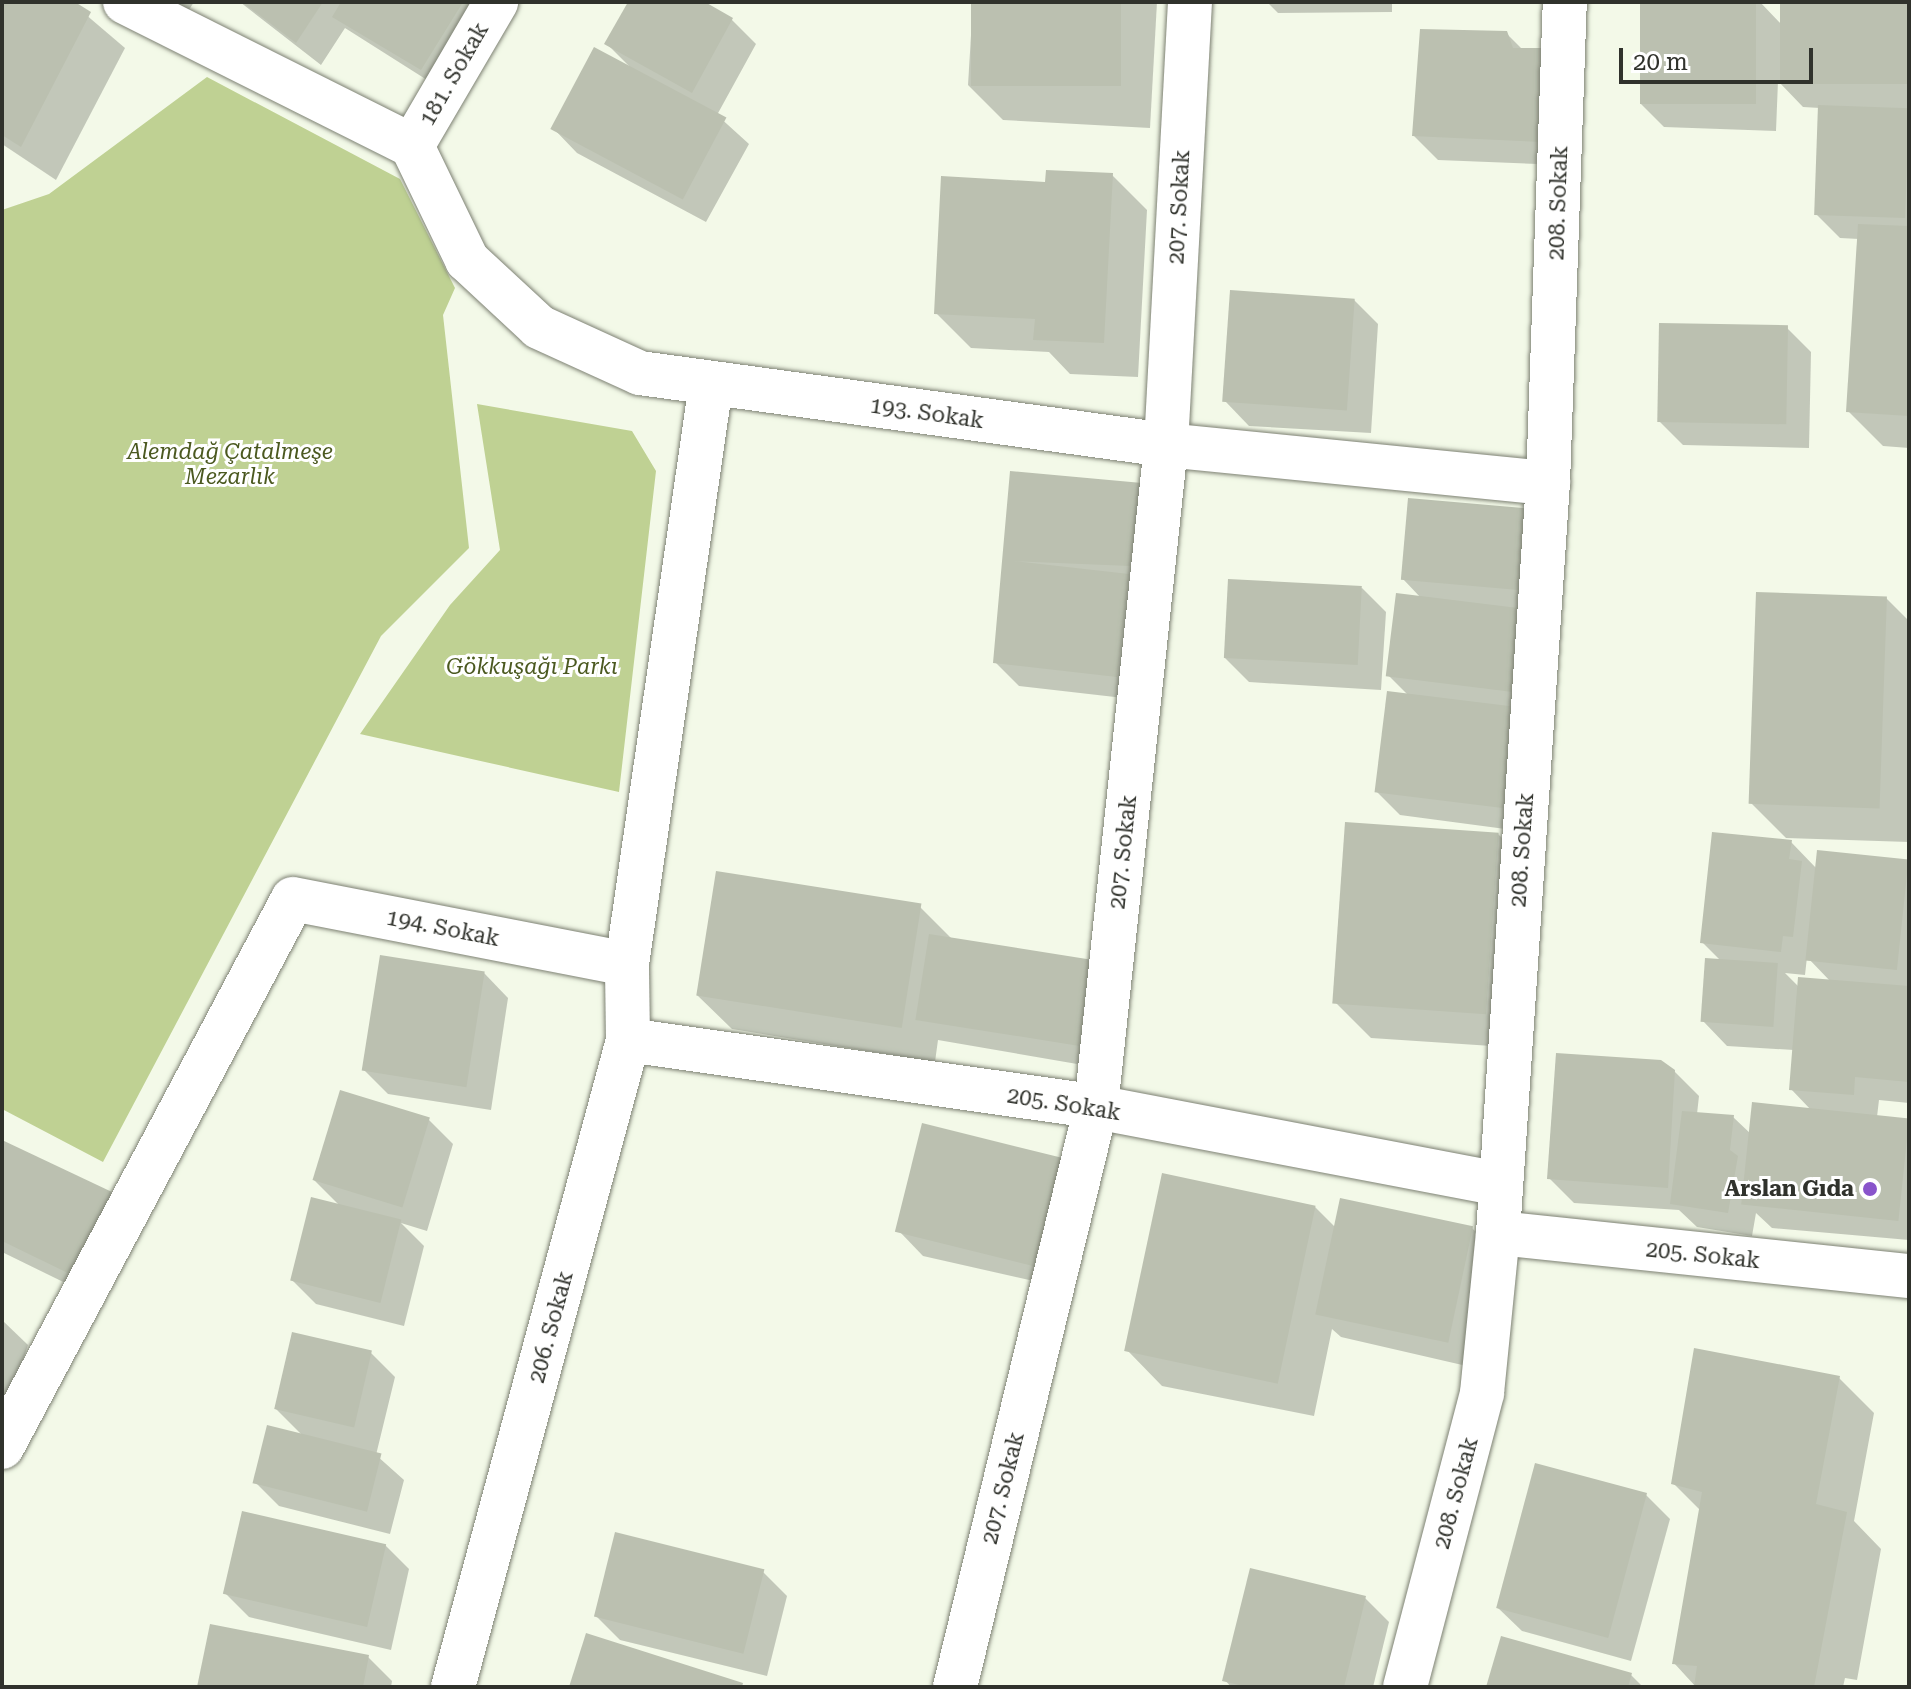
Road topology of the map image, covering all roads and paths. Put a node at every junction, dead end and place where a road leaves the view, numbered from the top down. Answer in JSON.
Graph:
{"nodes":[{"id":1,"x":125,"y":2,"type":"edge"},
{"id":2,"x":496,"y":2,"type":"edge"},
{"id":3,"x":1190,"y":2,"type":"edge"},
{"id":4,"x":1565,"y":2,"type":"edge"},
{"id":5,"x":412,"y":146,"type":"junction"},
{"id":6,"x":711,"y":384,"type":"junction"},
{"id":7,"x":1166,"y":445,"type":"junction"},
{"id":8,"x":1548,"y":483,"type":"junction"},
{"id":9,"x":627,"y":964,"type":"junction"},
{"id":10,"x":628,"y":1040,"type":"junction"},
{"id":11,"x":1096,"y":1107,"type":"junction"},
{"id":12,"x":1498,"y":1184,"type":"junction"},
{"id":13,"x":1498,"y":1233,"type":"junction"},
{"id":14,"x":1909,"y":1276,"type":"edge"},
{"id":15,"x":2,"y":1447,"type":"edge"},
{"id":16,"x":453,"y":1687,"type":"edge"},
{"id":17,"x":955,"y":1687,"type":"edge"},
{"id":18,"x":1405,"y":1687,"type":"edge"}],
"edges":[{"from":1,"to":5,"type":"street"},
{"from":2,"to":5,"type":"street","name":"181. Sokak"},
{"from":3,"to":7,"type":"street","name":"207. Sokak"},
{"from":4,"to":8,"type":"street","name":"208. Sokak"},
{"from":5,"to":6,"type":"street","name":"193. Sokak"},
{"from":6,"to":7,"type":"street","name":"193. Sokak"},
{"from":6,"to":9,"type":"street"},
{"from":7,"to":8,"type":"street","name":"193. Sokak"},
{"from":7,"to":11,"type":"street","name":"207. Sokak"},
{"from":8,"to":12,"type":"street","name":"208. Sokak"},
{"from":9,"to":10,"type":"street","name":"206. Sokak"},
{"from":9,"to":15,"type":"street","name":"194. Sokak"},
{"from":10,"to":11,"type":"street","name":"205. Sokak"},
{"from":10,"to":16,"type":"street","name":"206. Sokak"},
{"from":11,"to":12,"type":"street","name":"205. Sokak"},
{"from":11,"to":17,"type":"street","name":"207. Sokak"},
{"from":12,"to":13,"type":"street","name":"208. Sokak"},
{"from":13,"to":14,"type":"street","name":"205. Sokak"},
{"from":13,"to":18,"type":"street","name":"208. Sokak"}]}
